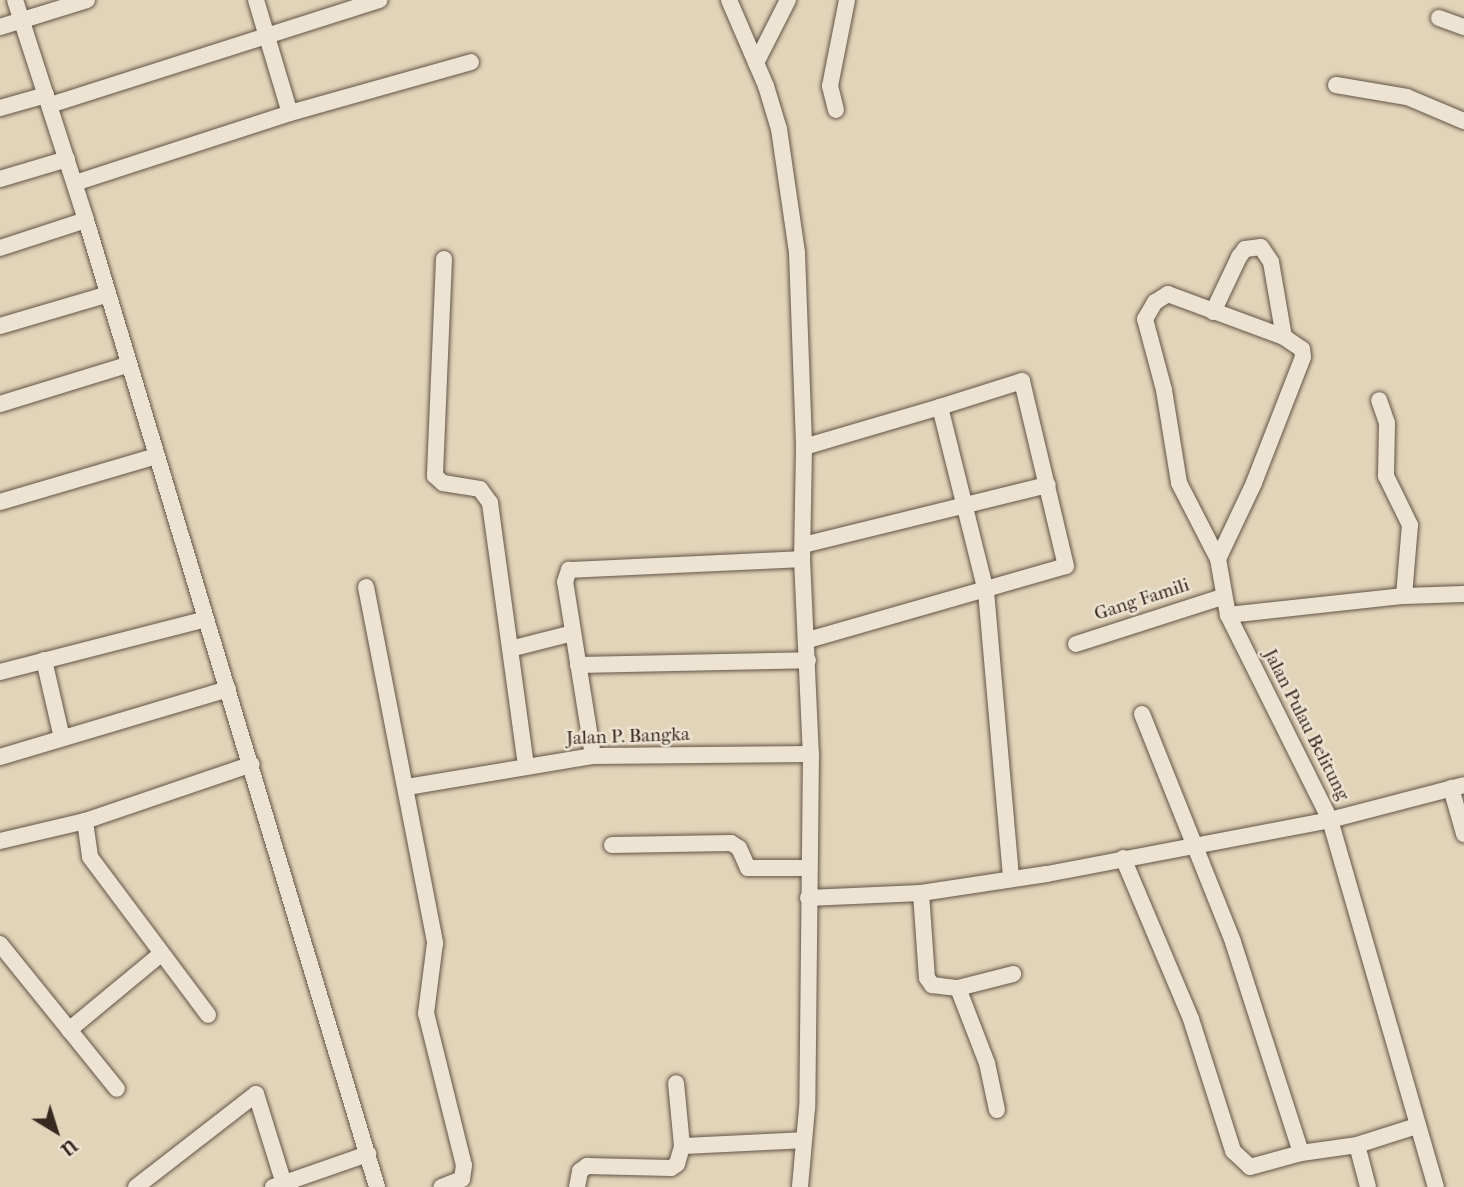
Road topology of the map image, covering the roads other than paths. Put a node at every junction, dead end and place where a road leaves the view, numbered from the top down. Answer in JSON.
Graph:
{"nodes":[{"id":1,"x":15,"y":0,"type":"edge"},
{"id":2,"x":87,"y":0,"type":"edge"},
{"id":3,"x":256,"y":0,"type":"edge"},
{"id":4,"x":380,"y":0,"type":"edge"},
{"id":5,"x":729,"y":0,"type":"edge"},
{"id":6,"x":788,"y":0,"type":"edge"},
{"id":7,"x":847,"y":0,"type":"edge"},
{"id":8,"x":1439,"y":18,"type":"dead end"},
{"id":9,"x":22,"y":20,"type":"junction"},
{"id":10,"x":0,"y":27,"type":"edge"},
{"id":11,"x":1464,"y":27,"type":"edge"},
{"id":12,"x":266,"y":33,"type":"junction"},
{"id":13,"x":471,"y":62,"type":"dead end"},
{"id":14,"x":756,"y":63,"type":"junction"},
{"id":15,"x":1336,"y":85,"type":"dead end"},
{"id":16,"x":48,"y":100,"type":"junction"},
{"id":17,"x":0,"y":108,"type":"edge"},
{"id":18,"x":836,"y":110,"type":"dead end"},
{"id":19,"x":290,"y":113,"type":"junction"},
{"id":20,"x":1464,"y":121,"type":"edge"},
{"id":21,"x":67,"y":159,"type":"junction"},
{"id":22,"x":0,"y":179,"type":"edge"},
{"id":23,"x":75,"y":183,"type":"junction"},
{"id":24,"x":86,"y":220,"type":"junction"},
{"id":25,"x":0,"y":248,"type":"edge"},
{"id":26,"x":444,"y":259,"type":"dead end"},
{"id":27,"x":105,"y":295,"type":"junction"},
{"id":28,"x":1213,"y":312,"type":"junction"},
{"id":29,"x":0,"y":326,"type":"edge"},
{"id":30,"x":1284,"y":337,"type":"junction"},
{"id":31,"x":127,"y":365,"type":"junction"},
{"id":32,"x":1379,"y":400,"type":"dead end"},
{"id":33,"x":0,"y":404,"type":"edge"},
{"id":34,"x":940,"y":407,"type":"junction"},
{"id":35,"x":804,"y":447,"type":"junction"},
{"id":36,"x":156,"y":456,"type":"junction"},
{"id":37,"x":1048,"y":485,"type":"junction"},
{"id":38,"x":0,"y":502,"type":"edge"},
{"id":39,"x":966,"y":505,"type":"junction"},
{"id":40,"x":802,"y":552,"type":"junction"},
{"id":41,"x":1218,"y":559,"type":"junction"},
{"id":42,"x":366,"y":586,"type":"dead end"},
{"id":43,"x":986,"y":591,"type":"junction"},
{"id":44,"x":1464,"y":594,"type":"edge"},
{"id":45,"x":1404,"y":596,"type":"junction"},
{"id":46,"x":1222,"y":597,"type":"junction"},
{"id":47,"x":1227,"y":615,"type":"junction"},
{"id":48,"x":206,"y":619,"type":"junction"},
{"id":49,"x":573,"y":633,"type":"junction"},
{"id":50,"x":808,"y":640,"type":"junction"},
{"id":51,"x":1076,"y":644,"type":"dead end"},
{"id":52,"x":510,"y":649,"type":"junction"},
{"id":53,"x":44,"y":660,"type":"junction"},
{"id":54,"x":808,"y":660,"type":"junction"},
{"id":55,"x":578,"y":665,"type":"junction"},
{"id":56,"x":0,"y":672,"type":"edge"},
{"id":57,"x":228,"y":689,"type":"junction"},
{"id":58,"x":1142,"y":714,"type":"dead end"},
{"id":59,"x":62,"y":738,"type":"junction"},
{"id":60,"x":811,"y":754,"type":"junction"},
{"id":61,"x":593,"y":756,"type":"junction"},
{"id":62,"x":0,"y":757,"type":"edge"},
{"id":63,"x":252,"y":764,"type":"junction"},
{"id":64,"x":526,"y":765,"type":"junction"},
{"id":65,"x":1457,"y":786,"type":"edge"},
{"id":66,"x":407,"y":787,"type":"junction"},
{"id":67,"x":1330,"y":820,"type":"junction"},
{"id":68,"x":85,"y":821,"type":"junction"},
{"id":69,"x":1464,"y":834,"type":"edge"},
{"id":70,"x":0,"y":841,"type":"edge"},
{"id":71,"x":612,"y":845,"type":"dead end"},
{"id":72,"x":1194,"y":845,"type":"junction"},
{"id":73,"x":1123,"y":858,"type":"junction"},
{"id":74,"x":809,"y":868,"type":"junction"},
{"id":75,"x":1011,"y":878,"type":"junction"},
{"id":76,"x":921,"y":893,"type":"junction"},
{"id":77,"x":808,"y":898,"type":"junction"},
{"id":78,"x":0,"y":944,"type":"edge"},
{"id":79,"x":161,"y":954,"type":"junction"},
{"id":80,"x":1013,"y":974,"type":"dead end"},
{"id":81,"x":958,"y":988,"type":"junction"},
{"id":82,"x":208,"y":1015,"type":"dead end"},
{"id":83,"x":69,"y":1030,"type":"junction"},
{"id":84,"x":676,"y":1083,"type":"dead end"},
{"id":85,"x":117,"y":1090,"type":"dead end"},
{"id":86,"x":997,"y":1110,"type":"dead end"},
{"id":87,"x":1417,"y":1126,"type":"junction"},
{"id":88,"x":804,"y":1140,"type":"junction"},
{"id":89,"x":1357,"y":1145,"type":"junction"},
{"id":90,"x":682,"y":1146,"type":"junction"},
{"id":91,"x":1301,"y":1153,"type":"junction"},
{"id":92,"x":368,"y":1154,"type":"junction"},
{"id":93,"x":280,"y":1185,"type":"edge"},
{"id":94,"x":136,"y":1187,"type":"edge"},
{"id":95,"x":377,"y":1187,"type":"edge"},
{"id":96,"x":441,"y":1187,"type":"edge"},
{"id":97,"x":577,"y":1187,"type":"edge"},
{"id":98,"x":800,"y":1187,"type":"edge"},
{"id":99,"x":1368,"y":1187,"type":"edge"},
{"id":100,"x":1436,"y":1187,"type":"edge"}],
"edges":[{"from":1,"to":9,"type":"street"},
{"from":2,"to":9,"type":"street"},
{"from":3,"to":12,"type":"street"},
{"from":4,"to":12,"type":"street"},
{"from":5,"to":14,"type":"street"},
{"from":6,"to":14,"type":"street"},
{"from":7,"to":18,"type":"street"},
{"from":8,"to":11,"type":"street"},
{"from":9,"to":10,"type":"street"},
{"from":9,"to":16,"type":"street"},
{"from":12,"to":16,"type":"street"},
{"from":12,"to":19,"type":"street"},
{"from":13,"to":19,"type":"street"},
{"from":14,"to":35,"type":"street"},
{"from":15,"to":20,"type":"street"},
{"from":16,"to":17,"type":"street"},
{"from":16,"to":21,"type":"street"},
{"from":19,"to":23,"type":"street"},
{"from":21,"to":22,"type":"street"},
{"from":21,"to":23,"type":"street"},
{"from":23,"to":24,"type":"street"},
{"from":24,"to":25,"type":"street"},
{"from":24,"to":27,"type":"street"},
{"from":26,"to":52,"type":"street"},
{"from":27,"to":29,"type":"street"},
{"from":27,"to":31,"type":"street"},
{"from":28,"to":30,"type":"street"},
{"from":28,"to":30,"type":"street"},
{"from":28,"to":41,"type":"street","name":"Jalan Pulau Belitung"},
{"from":30,"to":41,"type":"street"},
{"from":31,"to":33,"type":"street"},
{"from":31,"to":36,"type":"street"},
{"from":32,"to":45,"type":"street"},
{"from":34,"to":35,"type":"street"},
{"from":34,"to":37,"type":"street"},
{"from":34,"to":39,"type":"street"},
{"from":35,"to":40,"type":"street"},
{"from":36,"to":38,"type":"street"},
{"from":36,"to":48,"type":"street"},
{"from":37,"to":39,"type":"street"},
{"from":37,"to":43,"type":"street"},
{"from":39,"to":40,"type":"street"},
{"from":39,"to":43,"type":"street"},
{"from":40,"to":49,"type":"street"},
{"from":40,"to":50,"type":"street"},
{"from":41,"to":46,"type":"street","name":"Jalan Pulau Belitung"},
{"from":42,"to":66,"type":"street"},
{"from":43,"to":50,"type":"street"},
{"from":43,"to":75,"type":"street"},
{"from":44,"to":45,"type":"street"},
{"from":45,"to":47,"type":"street"},
{"from":46,"to":47,"type":"street","name":"Jalan Pulau Belitung"},
{"from":46,"to":51,"type":"street","name":"Gang Famili"},
{"from":47,"to":67,"type":"street","name":"Jalan Pulau Belitung"},
{"from":48,"to":53,"type":"street"},
{"from":48,"to":57,"type":"street"},
{"from":49,"to":52,"type":"street"},
{"from":49,"to":55,"type":"street"},
{"from":50,"to":54,"type":"street"},
{"from":52,"to":64,"type":"street"},
{"from":53,"to":56,"type":"street"},
{"from":53,"to":59,"type":"street"},
{"from":54,"to":55,"type":"street"},
{"from":54,"to":60,"type":"street"},
{"from":55,"to":61,"type":"street"},
{"from":57,"to":59,"type":"street"},
{"from":57,"to":63,"type":"street"},
{"from":58,"to":72,"type":"street"},
{"from":59,"to":62,"type":"street"},
{"from":60,"to":61,"type":"street","name":"Jalan P. Bangka"},
{"from":60,"to":74,"type":"street"},
{"from":61,"to":64,"type":"street","name":"Jalan P. Bangka"},
{"from":63,"to":68,"type":"street"},
{"from":63,"to":92,"type":"street"},
{"from":64,"to":66,"type":"street","name":"Jalan P. Bangka"},
{"from":65,"to":67,"type":"street"},
{"from":65,"to":69,"type":"street"},
{"from":66,"to":96,"type":"street"},
{"from":67,"to":72,"type":"street"},
{"from":67,"to":87,"type":"street","name":"Jalan Pulau Belitung"},
{"from":68,"to":70,"type":"street"},
{"from":68,"to":79,"type":"street"},
{"from":71,"to":74,"type":"street"},
{"from":72,"to":73,"type":"street"},
{"from":72,"to":91,"type":"street"},
{"from":73,"to":75,"type":"street"},
{"from":73,"to":91,"type":"street"},
{"from":74,"to":77,"type":"street"},
{"from":75,"to":76,"type":"street"},
{"from":76,"to":77,"type":"street"},
{"from":76,"to":81,"type":"street"},
{"from":77,"to":88,"type":"street"},
{"from":78,"to":83,"type":"street"},
{"from":79,"to":82,"type":"street"},
{"from":79,"to":83,"type":"street"},
{"from":80,"to":81,"type":"street"},
{"from":81,"to":86,"type":"street"},
{"from":83,"to":85,"type":"street"},
{"from":84,"to":90,"type":"street"},
{"from":87,"to":89,"type":"street"},
{"from":87,"to":100,"type":"street","name":"Jalan Pulau Belitung"},
{"from":88,"to":90,"type":"street"},
{"from":88,"to":98,"type":"street"},
{"from":89,"to":91,"type":"street"},
{"from":89,"to":99,"type":"street"},
{"from":90,"to":97,"type":"street"},
{"from":92,"to":93,"type":"street"},
{"from":92,"to":95,"type":"street"},
{"from":93,"to":94,"type":"street"}]}
